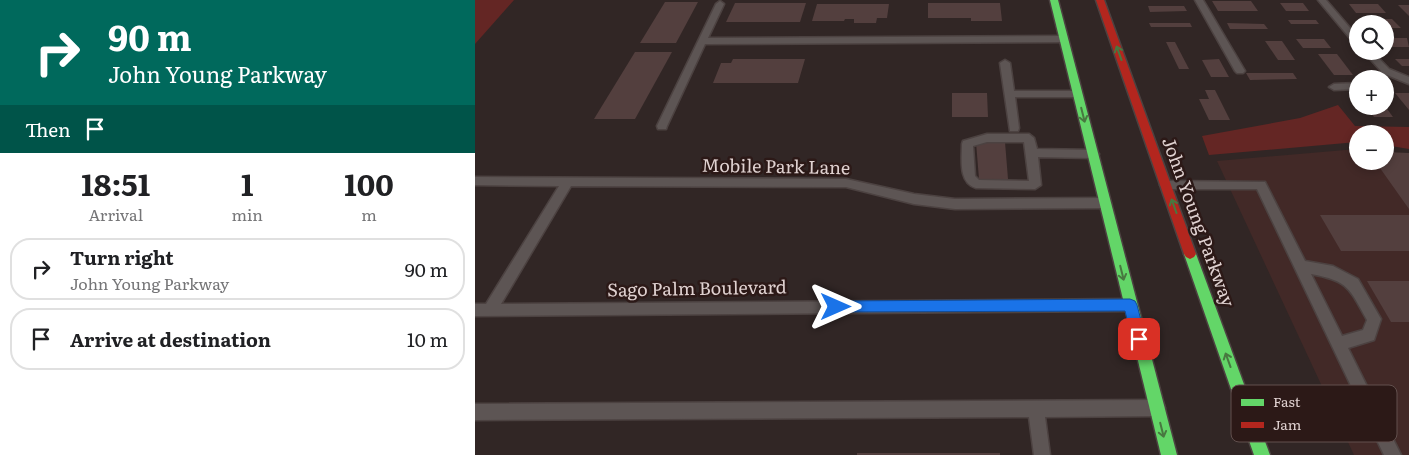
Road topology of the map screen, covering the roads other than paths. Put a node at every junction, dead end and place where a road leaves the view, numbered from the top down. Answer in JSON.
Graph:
{"nodes":[{"id":1,"x":1054,"y":0,"type":"edge"},
{"id":2,"x":1100,"y":0,"type":"edge"},
{"id":3,"x":1199,"y":0,"type":"edge"},
{"id":4,"x":1322,"y":0,"type":"edge"},
{"id":5,"x":721,"y":4,"type":"dead end"},
{"id":6,"x":1349,"y":32,"type":"edge"},
{"id":7,"x":1063,"y":39,"type":"junction"},
{"id":8,"x":702,"y":41,"type":"junction"},
{"id":9,"x":1376,"y":60,"type":"edge"},
{"id":10,"x":1005,"y":63,"type":"dead end"},
{"id":11,"x":1385,"y":70,"type":"edge"},
{"id":12,"x":1240,"y":71,"type":"dead end"},
{"id":13,"x":1394,"y":74,"type":"edge"},
{"id":14,"x":1409,"y":81,"type":"edge"},
{"id":15,"x":1349,"y":86,"type":"edge"},
{"id":16,"x":1334,"y":87,"type":"dead end"},
{"id":17,"x":1009,"y":94,"type":"junction"},
{"id":18,"x":1077,"y":94,"type":"junction"},
{"id":19,"x":662,"y":126,"type":"dead end"},
{"id":20,"x":1014,"y":128,"type":"dead end"},
{"id":21,"x":1032,"y":153,"type":"junction"},
{"id":22,"x":1093,"y":154,"type":"junction"},
{"id":23,"x":475,"y":182,"type":"edge"},
{"id":24,"x":567,"y":182,"type":"junction"},
{"id":25,"x":1166,"y":185,"type":"junction"},
{"id":26,"x":1105,"y":202,"type":"junction"},
{"id":27,"x":1301,"y":266,"type":"junction"},
{"id":28,"x":1130,"y":305,"type":"junction"},
{"id":29,"x":475,"y":310,"type":"edge"},
{"id":30,"x":490,"y":310,"type":"junction"},
{"id":31,"x":1339,"y":344,"type":"junction"},
{"id":32,"x":1237,"y":385,"type":"edge"},
{"id":33,"x":1359,"y":385,"type":"edge"},
{"id":34,"x":1036,"y":408,"type":"junction"},
{"id":35,"x":1157,"y":408,"type":"junction"},
{"id":36,"x":475,"y":412,"type":"edge"},
{"id":37,"x":1257,"y":442,"type":"edge"},
{"id":38,"x":1387,"y":442,"type":"edge"},
{"id":39,"x":1042,"y":455,"type":"edge"},
{"id":40,"x":1169,"y":455,"type":"edge"},
{"id":41,"x":1262,"y":455,"type":"edge"},
{"id":42,"x":1393,"y":455,"type":"edge"}],
"edges":[{"from":1,"to":7,"type":"highway"},
{"from":25,"to":2,"type":"highway","name":"John Young Parkway","one_way":true},
{"from":3,"to":12,"type":"lane"},
{"from":4,"to":6,"type":"lane"},
{"from":5,"to":8,"type":"lane"},
{"from":7,"to":8,"type":"lane"},
{"from":7,"to":18,"type":"highway"},
{"from":8,"to":19,"type":"lane"},
{"from":9,"to":11,"type":"lane"},
{"from":10,"to":17,"type":"lane"},
{"from":13,"to":14,"type":"lane"},
{"from":15,"to":16,"type":"lane"},
{"from":17,"to":18,"type":"lane"},
{"from":17,"to":20,"type":"lane"},
{"from":18,"to":22,"type":"highway","one_way":true},
{"from":21,"to":21,"type":"lane"},
{"from":21,"to":22,"type":"lane"},
{"from":22,"to":26,"type":"highway"},
{"from":23,"to":24,"type":"lane","name":"Mobile Park Lane"},
{"from":24,"to":26,"type":"lane","name":"Mobile Park Lane"},
{"from":24,"to":30,"type":"lane"},
{"from":25,"to":27,"type":"lane"},
{"from":32,"to":25,"type":"highway","name":"John Young Parkway","one_way":true},
{"from":26,"to":28,"type":"highway","one_way":true},
{"from":27,"to":31,"type":"lane"},
{"from":27,"to":31,"type":"lane"},
{"from":28,"to":30,"type":"lane","name":"Sago Palm Boulevard"},
{"from":28,"to":35,"type":"highway"},
{"from":29,"to":30,"type":"lane","name":"Sago Palm Boulevard"},
{"from":31,"to":33,"type":"lane"},
{"from":34,"to":35,"type":"lane"},
{"from":34,"to":36,"type":"lane"},
{"from":34,"to":39,"type":"lane"},
{"from":35,"to":40,"type":"highway","one_way":true},
{"from":41,"to":37,"type":"highway","name":"John Young Parkway","one_way":true},
{"from":38,"to":42,"type":"lane"}]}
